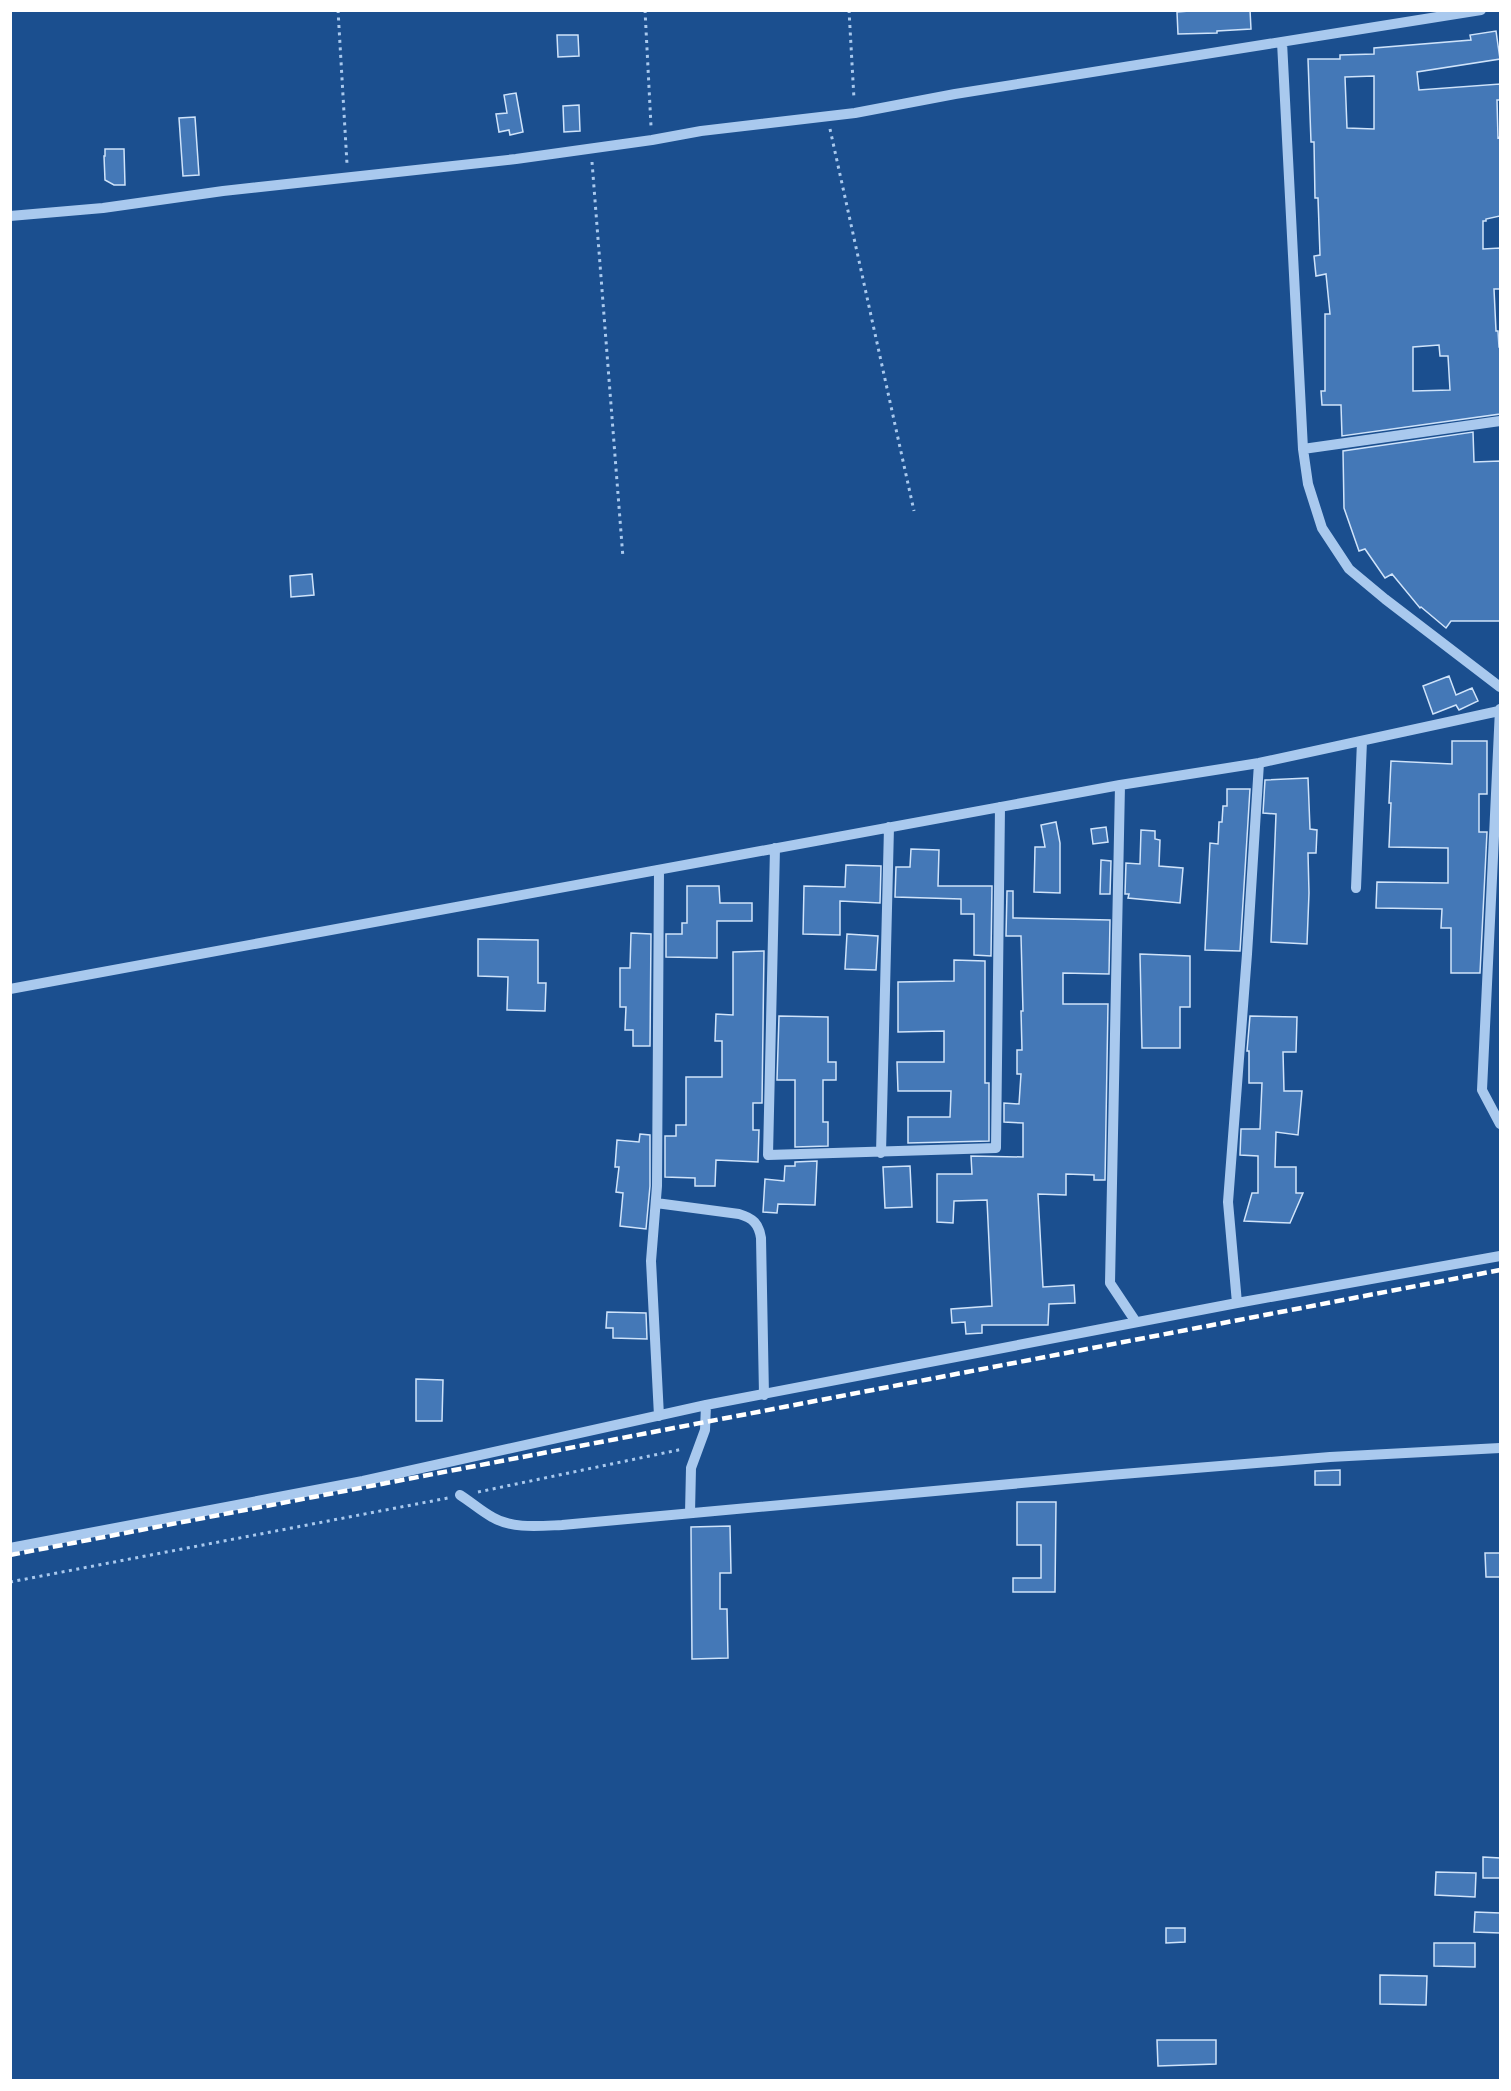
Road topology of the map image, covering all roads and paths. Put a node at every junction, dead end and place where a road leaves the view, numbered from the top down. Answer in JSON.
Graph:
{"nodes":[{"id":1,"x":338,"y":10,"type":"edge"},
{"id":2,"x":645,"y":10,"type":"edge"},
{"id":3,"x":849,"y":10,"type":"edge"},
{"id":4,"x":1481,"y":10,"type":"edge"},
{"id":5,"x":1281,"y":42,"type":"junction"},
{"id":6,"x":855,"y":113,"type":"junction"},
{"id":7,"x":827,"y":116,"type":"junction"},
{"id":8,"x":652,"y":140,"type":"junction"},
{"id":9,"x":591,"y":149,"type":"junction"},
{"id":10,"x":347,"y":177,"type":"junction"},
{"id":11,"x":10,"y":216,"type":"edge"},
{"id":12,"x":1500,"y":421,"type":"edge"},
{"id":13,"x":1303,"y":449,"type":"junction"},
{"id":14,"x":914,"y":511,"type":"dead end"},
{"id":15,"x":623,"y":558,"type":"dead end"},
{"id":16,"x":1500,"y":687,"type":"edge"},
{"id":17,"x":1500,"y":710,"type":"edge"},
{"id":18,"x":1362,"y":741,"type":"junction"},
{"id":19,"x":1259,"y":763,"type":"junction"},
{"id":20,"x":1119,"y":785,"type":"junction"},
{"id":21,"x":1000,"y":807,"type":"junction"},
{"id":22,"x":889,"y":827,"type":"junction"},
{"id":23,"x":775,"y":848,"type":"junction"},
{"id":24,"x":659,"y":870,"type":"junction"},
{"id":25,"x":1356,"y":888,"type":"dead end"},
{"id":26,"x":10,"y":989,"type":"edge"},
{"id":27,"x":1500,"y":1124,"type":"edge"},
{"id":28,"x":882,"y":1153,"type":"junction"},
{"id":29,"x":656,"y":1203,"type":"junction"},
{"id":30,"x":1500,"y":1256,"type":"edge"},
{"id":31,"x":1237,"y":1303,"type":"junction"},
{"id":32,"x":1136,"y":1322,"type":"junction"},
{"id":33,"x":764,"y":1395,"type":"junction"},
{"id":34,"x":706,"y":1405,"type":"junction"},
{"id":35,"x":659,"y":1416,"type":"junction"},
{"id":36,"x":698,"y":1446,"type":"junction"},
{"id":37,"x":1500,"y":1448,"type":"edge"},
{"id":38,"x":460,"y":1495,"type":"junction"},
{"id":39,"x":690,"y":1513,"type":"junction"},
{"id":40,"x":10,"y":1548,"type":"edge"},
{"id":41,"x":10,"y":1582,"type":"edge"}],
"edges":[{"from":1,"to":10,"type":"path"},
{"from":2,"to":8,"type":"path"},
{"from":3,"to":6,"type":"path"},
{"from":4,"to":5,"type":"street"},
{"from":5,"to":6,"type":"street"},
{"from":5,"to":13,"type":"street"},
{"from":6,"to":7,"type":"street"},
{"from":7,"to":8,"type":"street"},
{"from":7,"to":14,"type":"path"},
{"from":8,"to":9,"type":"street"},
{"from":9,"to":10,"type":"street"},
{"from":9,"to":15,"type":"path"},
{"from":10,"to":11,"type":"street"},
{"from":12,"to":13,"type":"street"},
{"from":13,"to":16,"type":"street"},
{"from":17,"to":18,"type":"street"},
{"from":17,"to":27,"type":"street"},
{"from":18,"to":19,"type":"street"},
{"from":18,"to":25,"type":"street"},
{"from":19,"to":20,"type":"street"},
{"from":19,"to":31,"type":"street"},
{"from":20,"to":21,"type":"street"},
{"from":20,"to":32,"type":"street"},
{"from":21,"to":22,"type":"street"},
{"from":21,"to":28,"type":"street"},
{"from":22,"to":23,"type":"street"},
{"from":22,"to":28,"type":"street"},
{"from":23,"to":24,"type":"street"},
{"from":23,"to":28,"type":"street"},
{"from":24,"to":26,"type":"street"},
{"from":24,"to":29,"type":"street"},
{"from":29,"to":33,"type":"street"},
{"from":29,"to":35,"type":"street"},
{"from":30,"to":31,"type":"street"},
{"from":31,"to":32,"type":"street"},
{"from":32,"to":33,"type":"street"},
{"from":33,"to":34,"type":"street"},
{"from":34,"to":35,"type":"street"},
{"from":34,"to":36,"type":"street"},
{"from":35,"to":40,"type":"street"},
{"from":36,"to":38,"type":"path"},
{"from":36,"to":39,"type":"street"},
{"from":37,"to":39,"type":"street"},
{"from":38,"to":39,"type":"street"},
{"from":38,"to":41,"type":"path"}]}
